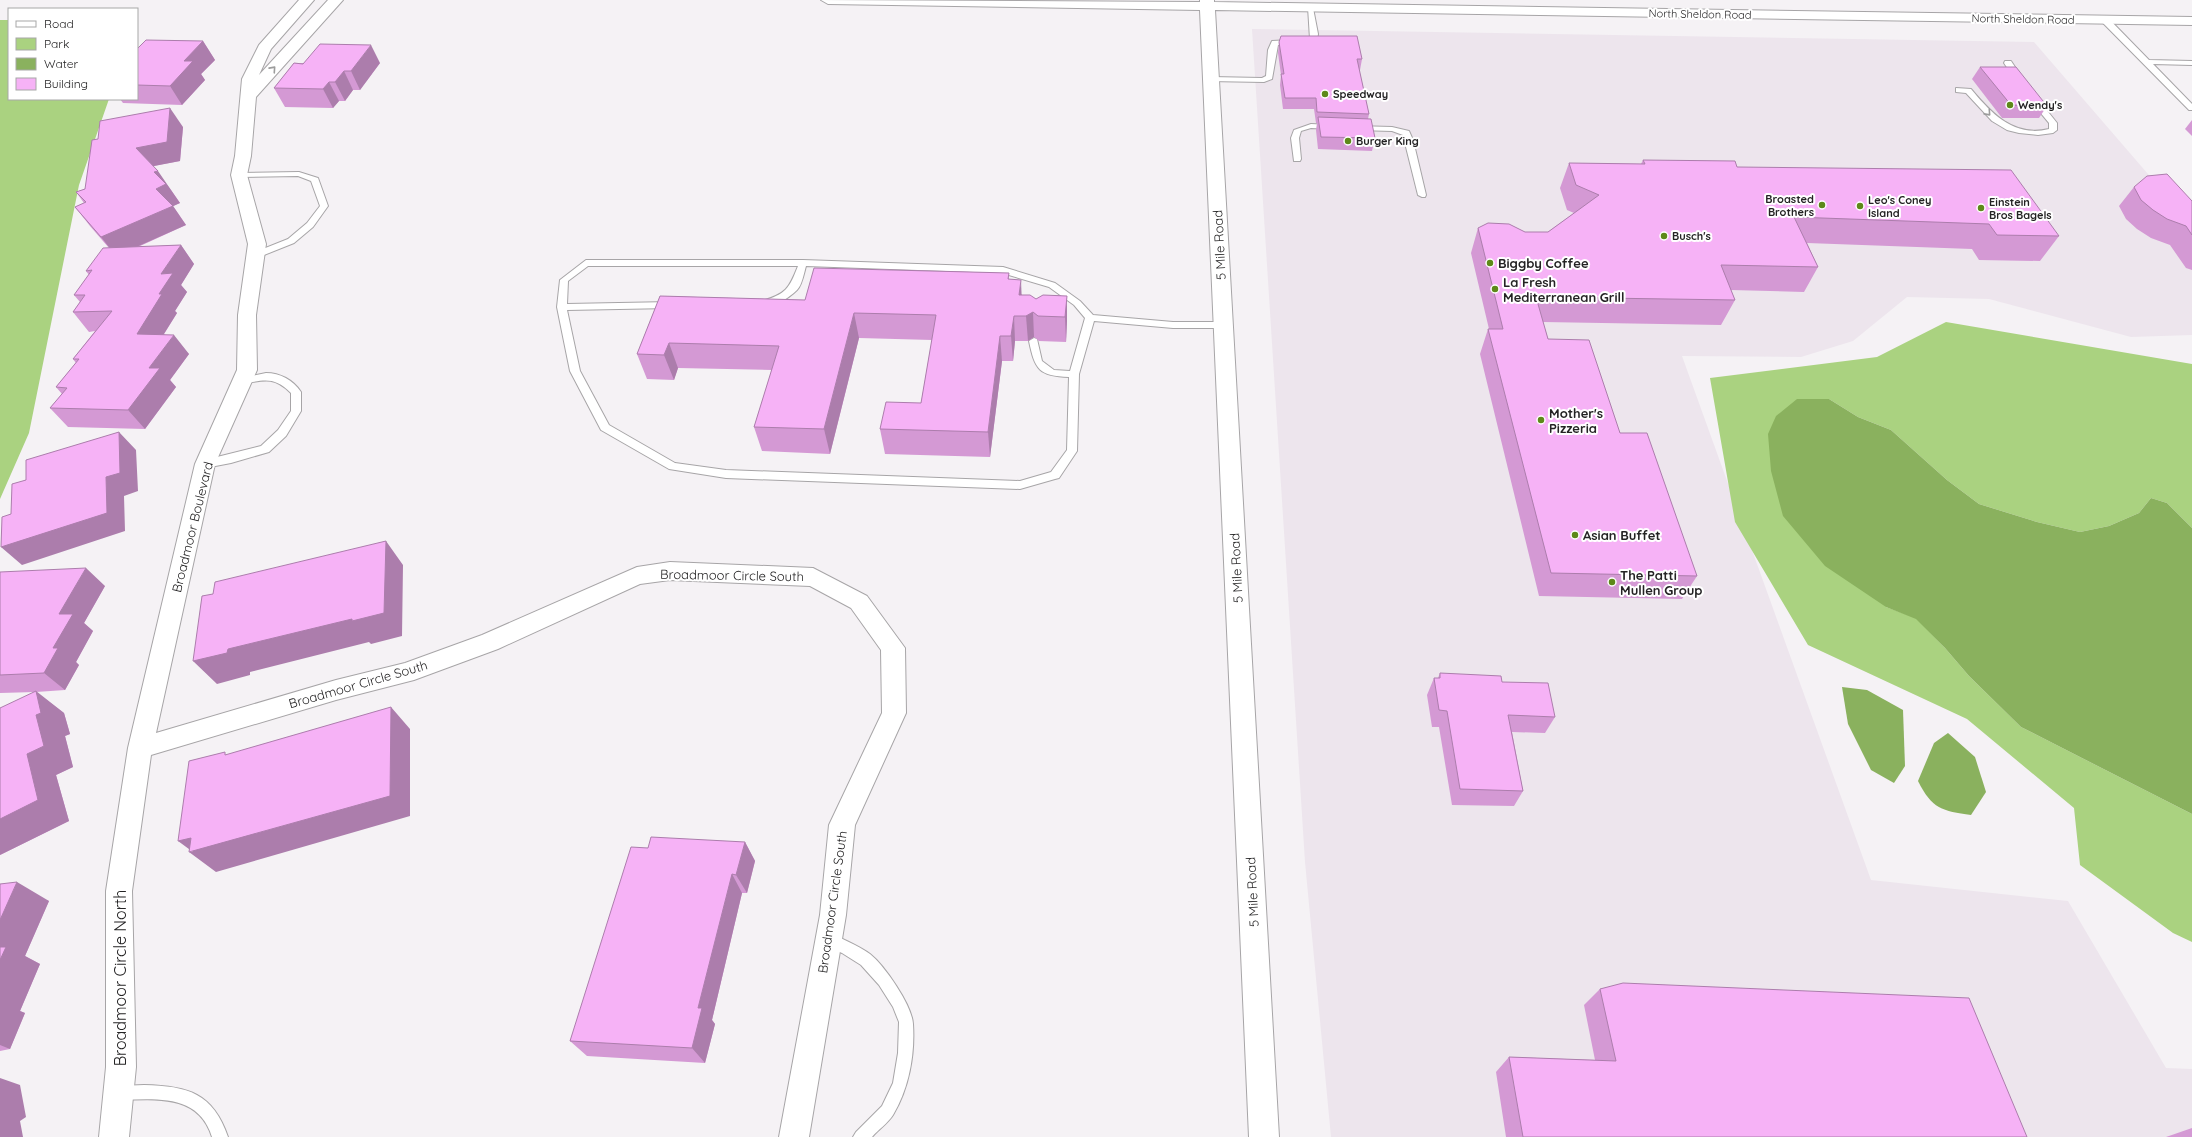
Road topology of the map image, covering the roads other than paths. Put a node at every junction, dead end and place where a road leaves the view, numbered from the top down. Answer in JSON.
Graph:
{"nodes":[{"id":1,"x":307,"y":0,"type":"edge"},
{"id":2,"x":336,"y":0,"type":"edge"},
{"id":3,"x":828,"y":0,"type":"edge"},
{"id":4,"x":1207,"y":3,"type":"edge"},
{"id":5,"x":1310,"y":8,"type":"junction"},
{"id":6,"x":2105,"y":20,"type":"junction"},
{"id":7,"x":2192,"y":21,"type":"edge"},
{"id":8,"x":2146,"y":62,"type":"junction"},
{"id":9,"x":2008,"y":63,"type":"dead end"},
{"id":10,"x":2192,"y":63,"type":"edge"},
{"id":11,"x":1211,"y":79,"type":"junction"},
{"id":12,"x":1959,"y":90,"type":"dead end"},
{"id":13,"x":247,"y":98,"type":"junction"},
{"id":14,"x":2192,"y":108,"type":"edge"},
{"id":15,"x":1297,"y":159,"type":"dead end"},
{"id":16,"x":239,"y":175,"type":"junction"},
{"id":17,"x":1422,"y":195,"type":"dead end"},
{"id":18,"x":256,"y":255,"type":"junction"},
{"id":19,"x":803,"y":263,"type":"junction"},
{"id":20,"x":756,"y":303,"type":"edge"},
{"id":21,"x":678,"y":305,"type":"edge"},
{"id":22,"x":562,"y":307,"type":"junction"},
{"id":23,"x":1090,"y":318,"type":"junction"},
{"id":24,"x":1223,"y":325,"type":"junction"},
{"id":25,"x":1034,"y":341,"type":"dead end"},
{"id":26,"x":1074,"y":374,"type":"junction"},
{"id":27,"x":242,"y":381,"type":"junction"},
{"id":28,"x":205,"y":464,"type":"junction"},
{"id":29,"x":140,"y":748,"type":"junction"},
{"id":30,"x":828,"y":940,"type":"junction"},
{"id":31,"x":119,"y":1093,"type":"junction"},
{"id":32,"x":114,"y":1137,"type":"edge"},
{"id":33,"x":220,"y":1137,"type":"edge"},
{"id":34,"x":794,"y":1137,"type":"edge"},
{"id":35,"x":861,"y":1137,"type":"edge"},
{"id":36,"x":1264,"y":1137,"type":"edge"}],
"edges":[{"from":1,"to":13,"type":"street","name":"Broadmoor Boulevard"},
{"from":13,"to":2,"type":"street","one_way":true},
{"from":3,"to":4,"type":"street","name":"North Sheldon Road"},
{"from":4,"to":5,"type":"street","name":"North Sheldon Road"},
{"from":4,"to":11,"type":"street","name":"5 Mile Road"},
{"from":5,"to":6,"type":"street","name":"North Sheldon Road"},
{"from":5,"to":11,"type":"lane"},
{"from":6,"to":7,"type":"street","name":"North Sheldon Road"},
{"from":6,"to":8,"type":"lane"},
{"from":8,"to":10,"type":"lane"},
{"from":8,"to":14,"type":"lane"},
{"from":12,"to":9,"type":"lane","one_way":true},
{"from":11,"to":24,"type":"street","name":"5 Mile Road"},
{"from":13,"to":16,"type":"street","name":"Broadmoor Boulevard"},
{"from":15,"to":17,"type":"lane"},
{"from":16,"to":18,"type":"street","name":"Broadmoor Boulevard"},
{"from":16,"to":18,"type":"lane"},
{"from":18,"to":27,"type":"street","name":"Broadmoor Boulevard"},
{"from":19,"to":20,"type":"lane"},
{"from":19,"to":22,"type":"lane"},
{"from":19,"to":23,"type":"lane"},
{"from":21,"to":22,"type":"lane"},
{"from":22,"to":26,"type":"lane"},
{"from":23,"to":24,"type":"lane"},
{"from":23,"to":26,"type":"lane"},
{"from":24,"to":36,"type":"street","name":"5 Mile Road"},
{"from":25,"to":26,"type":"lane"},
{"from":27,"to":28,"type":"street","name":"Broadmoor Boulevard"},
{"from":27,"to":28,"type":"lane"},
{"from":28,"to":29,"type":"street","name":"Broadmoor Boulevard"},
{"from":29,"to":30,"type":"street","name":"Broadmoor Circle South"},
{"from":29,"to":31,"type":"street","name":"Broadmoor Circle North"},
{"from":30,"to":34,"type":"street","name":"Broadmoor Circle South"},
{"from":30,"to":35,"type":"lane"},
{"from":31,"to":32,"type":"street","name":"Broadmoor Circle North"},
{"from":31,"to":33,"type":"lane"}]}
